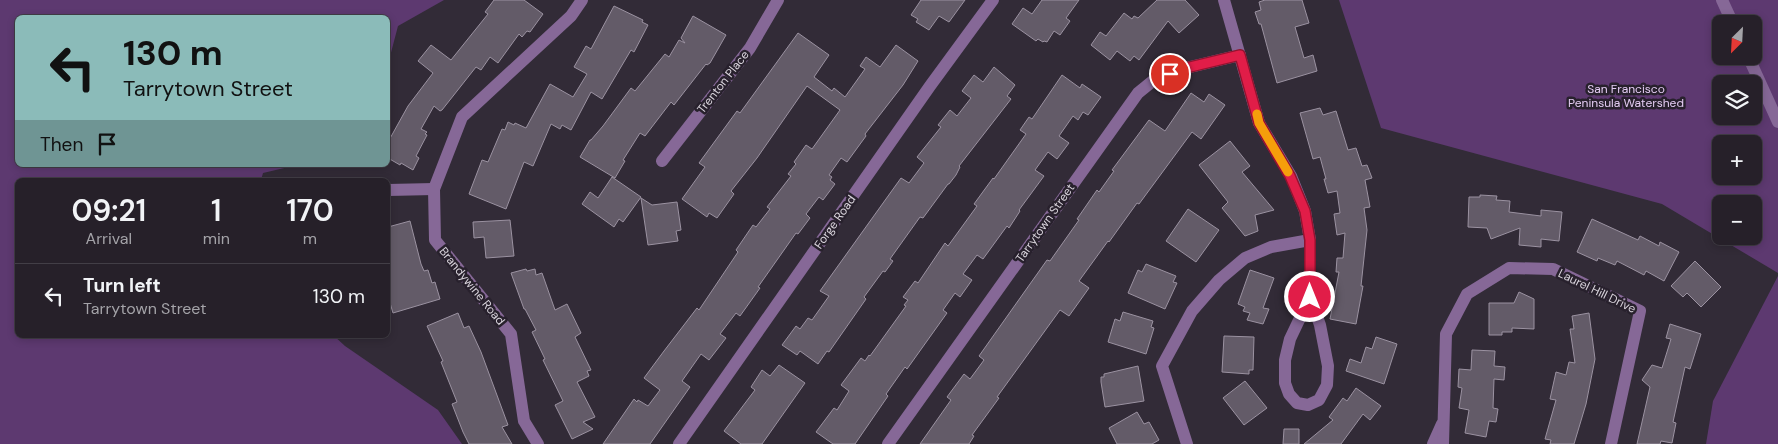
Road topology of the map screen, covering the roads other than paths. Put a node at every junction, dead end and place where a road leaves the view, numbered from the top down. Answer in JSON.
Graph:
{"nodes":[{"id":1,"x":582,"y":0,"type":"edge"},
{"id":2,"x":778,"y":0,"type":"edge"},
{"id":3,"x":993,"y":0,"type":"edge"},
{"id":4,"x":1224,"y":0,"type":"edge"},
{"id":5,"x":1722,"y":0,"type":"edge"},
{"id":6,"x":1729,"y":15,"type":"edge"},
{"id":7,"x":1240,"y":55,"type":"junction"},
{"id":8,"x":1752,"y":65,"type":"edge"},
{"id":9,"x":1778,"y":122,"type":"edge"},
{"id":10,"x":662,"y":160,"type":"dead end"},
{"id":11,"x":434,"y":189,"type":"junction"},
{"id":12,"x":390,"y":190,"type":"edge"},
{"id":13,"x":1310,"y":240,"type":"junction"},
{"id":14,"x":1310,"y":297,"type":"junction"},
{"id":15,"x":1444,"y":419,"type":"junction"},
{"id":16,"x":538,"y":444,"type":"edge"},
{"id":17,"x":679,"y":444,"type":"edge"},
{"id":18,"x":888,"y":444,"type":"edge"},
{"id":19,"x":1187,"y":444,"type":"edge"},
{"id":20,"x":1433,"y":444,"type":"edge"},
{"id":21,"x":1443,"y":444,"type":"edge"},
{"id":22,"x":1611,"y":444,"type":"edge"}],
"edges":[{"from":1,"to":11,"type":"street","name":"Brandywine Road"},
{"from":2,"to":10,"type":"street","name":"Trenton Place"},
{"from":3,"to":17,"type":"street","name":"Forge Road"},
{"from":4,"to":7,"type":"street"},
{"from":5,"to":6,"type":"street"},
{"from":7,"to":13,"type":"street"},
{"from":7,"to":18,"type":"street","name":"Tarrytown Street"},
{"from":8,"to":9,"type":"street"},
{"from":11,"to":12,"type":"street"},
{"from":11,"to":16,"type":"street","name":"Brandywine Road"},
{"from":13,"to":14,"type":"street"},
{"from":13,"to":19,"type":"street"},
{"from":14,"to":14,"type":"street"},
{"from":15,"to":20,"type":"street","name":"Laurel Hill Drive"},
{"from":15,"to":21,"type":"street","name":"Laurel Hill Drive"},
{"from":15,"to":22,"type":"street","name":"Laurel Hill Drive"}]}
